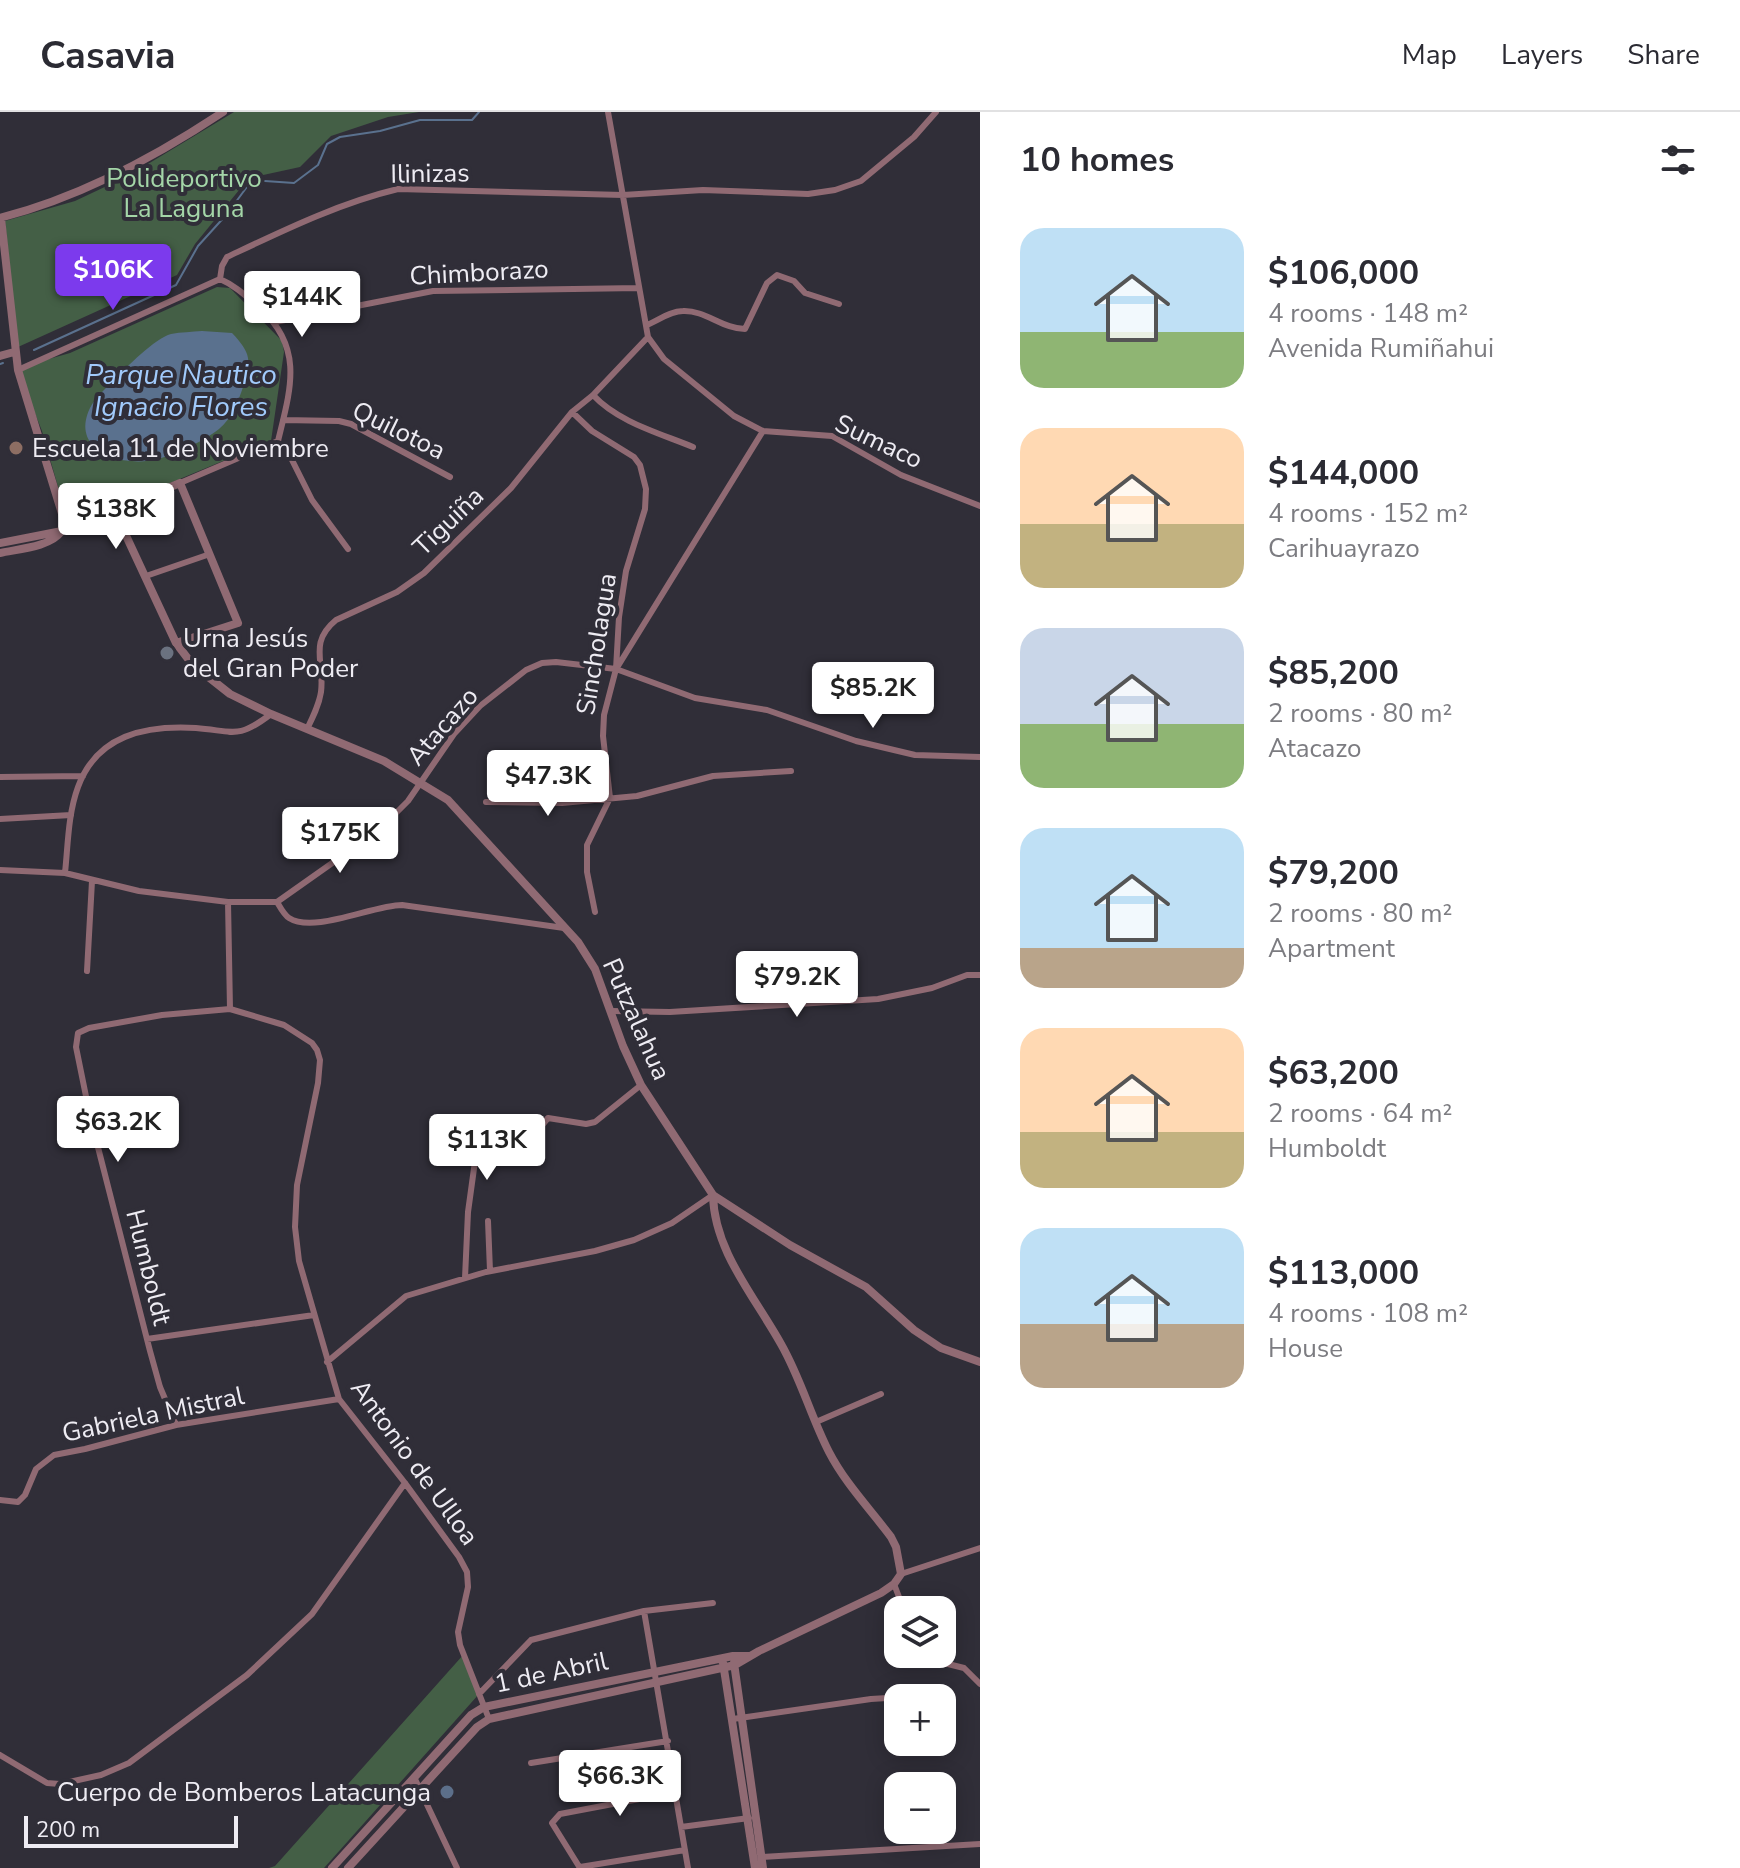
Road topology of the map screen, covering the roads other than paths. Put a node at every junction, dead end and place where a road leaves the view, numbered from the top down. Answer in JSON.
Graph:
{"nodes":[{"id":1,"x":223,"y":112,"type":"edge"},
{"id":2,"x":608,"y":112,"type":"edge"},
{"id":3,"x":936,"y":112,"type":"edge"},
{"id":4,"x":623,"y":195,"type":"junction"},
{"id":5,"x":0,"y":218,"type":"edge"},
{"id":6,"x":220,"y":279,"type":"junction"},
{"id":7,"x":4,"y":284,"type":"edge"},
{"id":8,"x":639,"y":288,"type":"junction"},
{"id":9,"x":839,"y":304,"type":"dead end"},
{"id":10,"x":275,"y":322,"type":"junction"},
{"id":11,"x":647,"y":325,"type":"junction"},
{"id":12,"x":648,"y":337,"type":"junction"},
{"id":13,"x":14,"y":351,"type":"junction"},
{"id":14,"x":0,"y":354,"type":"edge"},
{"id":15,"x":17,"y":369,"type":"junction"},
{"id":16,"x":593,"y":395,"type":"junction"},
{"id":17,"x":572,"y":412,"type":"junction"},
{"id":18,"x":283,"y":420,"type":"junction"},
{"id":19,"x":763,"y":431,"type":"junction"},
{"id":20,"x":278,"y":441,"type":"junction"},
{"id":21,"x":693,"y":447,"type":"dead end"},
{"id":22,"x":450,"y":477,"type":"dead end"},
{"id":23,"x":180,"y":483,"type":"junction"},
{"id":24,"x":980,"y":506,"type":"edge"},
{"id":25,"x":115,"y":512,"type":"junction"},
{"id":26,"x":64,"y":531,"type":"junction"},
{"id":27,"x":0,"y":543,"type":"edge"},
{"id":28,"x":348,"y":549,"type":"dead end"},
{"id":29,"x":0,"y":553,"type":"edge"},
{"id":30,"x":211,"y":554,"type":"junction"},
{"id":31,"x":146,"y":576,"type":"junction"},
{"id":32,"x":176,"y":643,"type":"junction"},
{"id":33,"x":616,"y":669,"type":"junction"},
{"id":34,"x":271,"y":714,"type":"junction"},
{"id":35,"x":307,"y":729,"type":"junction"},
{"id":36,"x":980,"y":757,"type":"edge"},
{"id":37,"x":791,"y":771,"type":"dead end"},
{"id":38,"x":83,"y":776,"type":"junction"},
{"id":39,"x":0,"y":777,"type":"edge"},
{"id":40,"x":420,"y":781,"type":"junction"},
{"id":41,"x":610,"y":798,"type":"junction"},
{"id":42,"x":486,"y":802,"type":"dead end"},
{"id":43,"x":71,"y":815,"type":"junction"},
{"id":44,"x":0,"y":819,"type":"edge"},
{"id":45,"x":0,"y":870,"type":"edge"},
{"id":46,"x":65,"y":873,"type":"junction"},
{"id":47,"x":92,"y":881,"type":"junction"},
{"id":48,"x":228,"y":902,"type":"junction"},
{"id":49,"x":277,"y":902,"type":"junction"},
{"id":50,"x":595,"y":912,"type":"dead end"},
{"id":51,"x":564,"y":928,"type":"junction"},
{"id":52,"x":87,"y":971,"type":"dead end"},
{"id":53,"x":980,"y":975,"type":"edge"},
{"id":54,"x":230,"y":1009,"type":"junction"},
{"id":55,"x":611,"y":1011,"type":"junction"},
{"id":56,"x":641,"y":1085,"type":"junction"},
{"id":57,"x":713,"y":1195,"type":"junction"},
{"id":58,"x":488,"y":1221,"type":"dead end"},
{"id":59,"x":490,"y":1271,"type":"junction"},
{"id":60,"x":465,"y":1278,"type":"junction"},
{"id":61,"x":314,"y":1315,"type":"junction"},
{"id":62,"x":147,"y":1339,"type":"junction"},
{"id":63,"x":327,"y":1362,"type":"junction"},
{"id":64,"x":980,"y":1362,"type":"edge"},
{"id":65,"x":881,"y":1394,"type":"dead end"},
{"id":66,"x":339,"y":1399,"type":"junction"},
{"id":67,"x":816,"y":1422,"type":"junction"},
{"id":68,"x":176,"y":1425,"type":"junction"},
{"id":69,"x":405,"y":1483,"type":"junction"},
{"id":70,"x":0,"y":1500,"type":"edge"},
{"id":71,"x":980,"y":1548,"type":"edge"},
{"id":72,"x":901,"y":1574,"type":"junction"},
{"id":73,"x":894,"y":1584,"type":"junction"},
{"id":74,"x":899,"y":1596,"type":"edge"},
{"id":75,"x":713,"y":1603,"type":"dead end"},
{"id":76,"x":644,"y":1611,"type":"junction"},
{"id":77,"x":734,"y":1661,"type":"junction"},
{"id":78,"x":723,"y":1664,"type":"junction"},
{"id":79,"x":956,"y":1666,"type":"edge"},
{"id":80,"x":656,"y":1671,"type":"junction"},
{"id":81,"x":658,"y":1682,"type":"junction"},
{"id":82,"x":980,"y":1684,"type":"edge"},
{"id":83,"x":479,"y":1694,"type":"junction"},
{"id":84,"x":884,"y":1698,"type":"edge"},
{"id":85,"x":484,"y":1707,"type":"junction"},
{"id":86,"x":737,"y":1718,"type":"junction"},
{"id":87,"x":489,"y":1719,"type":"junction"},
{"id":88,"x":668,"y":1741,"type":"junction"},
{"id":89,"x":0,"y":1755,"type":"edge"},
{"id":90,"x":531,"y":1763,"type":"dead end"},
{"id":91,"x":414,"y":1777,"type":"junction"},
{"id":92,"x":421,"y":1788,"type":"junction"},
{"id":93,"x":676,"y":1792,"type":"junction"},
{"id":94,"x":752,"y":1817,"type":"junction"},
{"id":95,"x":681,"y":1827,"type":"junction"},
{"id":96,"x":980,"y":1844,"type":"edge"},
{"id":97,"x":685,"y":1850,"type":"junction"},
{"id":98,"x":761,"y":1857,"type":"junction"},
{"id":99,"x":332,"y":1868,"type":"edge"},
{"id":100,"x":348,"y":1868,"type":"edge"},
{"id":101,"x":457,"y":1868,"type":"edge"},
{"id":102,"x":580,"y":1868,"type":"edge"},
{"id":103,"x":688,"y":1868,"type":"edge"},
{"id":104,"x":755,"y":1868,"type":"edge"},
{"id":105,"x":763,"y":1868,"type":"edge"}],
"edges":[{"from":1,"to":5,"type":"street"},
{"from":2,"to":4,"type":"street"},
{"from":3,"to":4,"type":"street"},
{"from":4,"to":6,"type":"street","name":"Ilinizas"},
{"from":4,"to":8,"type":"street"},
{"from":5,"to":7,"type":"street"},
{"from":6,"to":10,"type":"street"},
{"from":6,"to":15,"type":"street"},
{"from":7,"to":13,"type":"street"},
{"from":8,"to":10,"type":"street","name":"Chimborazo"},
{"from":8,"to":11,"type":"street"},
{"from":9,"to":11,"type":"street"},
{"from":10,"to":18,"type":"street"},
{"from":11,"to":12,"type":"street"},
{"from":12,"to":16,"type":"street","name":"Tiguiña"},
{"from":12,"to":19,"type":"street","name":"Sumaco"},
{"from":13,"to":14,"type":"street"},
{"from":13,"to":15,"type":"street"},
{"from":15,"to":26,"type":"street"},
{"from":16,"to":17,"type":"street","name":"Tiguiña"},
{"from":16,"to":21,"type":"street"},
{"from":17,"to":33,"type":"street","name":"Sincholagua"},
{"from":17,"to":35,"type":"street","name":"Tiguiña"},
{"from":18,"to":20,"type":"street"},
{"from":18,"to":22,"type":"street","name":"Quilotoa"},
{"from":19,"to":24,"type":"street","name":"Sumaco"},
{"from":19,"to":33,"type":"street"},
{"from":20,"to":23,"type":"street"},
{"from":20,"to":28,"type":"street"},
{"from":23,"to":25,"type":"street"},
{"from":23,"to":30,"type":"street"},
{"from":25,"to":26,"type":"street"},
{"from":25,"to":31,"type":"street","name":"Putzalahua"},
{"from":26,"to":27,"type":"street"},
{"from":26,"to":29,"type":"street"},
{"from":30,"to":31,"type":"street"},
{"from":30,"to":32,"type":"street"},
{"from":31,"to":32,"type":"street","name":"Putzalahua"},
{"from":32,"to":34,"type":"street","name":"Putzalahua"},
{"from":33,"to":36,"type":"street","name":"Atacazo"},
{"from":33,"to":40,"type":"street","name":"Atacazo"},
{"from":33,"to":41,"type":"street","name":"Sincholagua"},
{"from":34,"to":35,"type":"street","name":"Putzalahua"},
{"from":34,"to":38,"type":"street"},
{"from":35,"to":40,"type":"street","name":"Putzalahua"},
{"from":37,"to":41,"type":"street"},
{"from":38,"to":39,"type":"street"},
{"from":38,"to":43,"type":"street"},
{"from":40,"to":49,"type":"street","name":"Atacazo"},
{"from":40,"to":51,"type":"street","name":"Putzalahua"},
{"from":41,"to":42,"type":"street"},
{"from":41,"to":50,"type":"street"},
{"from":43,"to":44,"type":"street"},
{"from":43,"to":46,"type":"street"},
{"from":45,"to":46,"type":"street"},
{"from":46,"to":47,"type":"street"},
{"from":47,"to":48,"type":"street"},
{"from":47,"to":52,"type":"street"},
{"from":48,"to":49,"type":"street"},
{"from":48,"to":54,"type":"street"},
{"from":49,"to":51,"type":"street"},
{"from":51,"to":55,"type":"street","name":"Putzalahua"},
{"from":53,"to":55,"type":"street"},
{"from":54,"to":61,"type":"street","name":"Antonio de Ulloa"},
{"from":54,"to":62,"type":"street","name":"Humboldt"},
{"from":55,"to":56,"type":"street","name":"Putzalahua"},
{"from":56,"to":57,"type":"street","name":"Putzalahua"},
{"from":56,"to":60,"type":"street"},
{"from":57,"to":59,"type":"street"},
{"from":57,"to":64,"type":"street","name":"Putzalahua"},
{"from":57,"to":67,"type":"street"},
{"from":58,"to":59,"type":"street"},
{"from":59,"to":60,"type":"street"},
{"from":60,"to":63,"type":"street"},
{"from":61,"to":62,"type":"street"},
{"from":61,"to":63,"type":"street","name":"Antonio de Ulloa"},
{"from":62,"to":68,"type":"street","name":"Humboldt"},
{"from":63,"to":66,"type":"street","name":"Antonio de Ulloa"},
{"from":65,"to":67,"type":"street"},
{"from":66,"to":68,"type":"street","name":"Gabriela Mistral"},
{"from":66,"to":69,"type":"street","name":"Antonio de Ulloa"},
{"from":67,"to":72,"type":"street"},
{"from":68,"to":70,"type":"street","name":"Gabriela Mistral"},
{"from":69,"to":83,"type":"street","name":"Antonio de Ulloa"},
{"from":69,"to":89,"type":"street"},
{"from":71,"to":72,"type":"street"},
{"from":72,"to":73,"type":"street"},
{"from":73,"to":74,"type":"street"},
{"from":73,"to":77,"type":"street","name":"1 de Abril"},
{"from":75,"to":76,"type":"street"},
{"from":76,"to":80,"type":"street"},
{"from":76,"to":83,"type":"street"},
{"from":77,"to":78,"type":"street","name":"1 de Abril"},
{"from":77,"to":86,"type":"street"},
{"from":78,"to":80,"type":"street","name":"1 de Abril"},
{"from":78,"to":81,"type":"street","name":"1 de Abril"},
{"from":78,"to":86,"type":"street"},
{"from":79,"to":82,"type":"street"},
{"from":80,"to":81,"type":"street"},
{"from":80,"to":85,"type":"street","name":"1 de Abril"},
{"from":81,"to":87,"type":"street","name":"1 de Abril"},
{"from":81,"to":88,"type":"street"},
{"from":83,"to":85,"type":"street","name":"Antonio de Ulloa"},
{"from":84,"to":86,"type":"street"},
{"from":85,"to":87,"type":"street","name":"Antonio de Ulloa"},
{"from":85,"to":91,"type":"street","name":"1 de Abril"},
{"from":86,"to":94,"type":"street"},
{"from":87,"to":92,"type":"street","name":"1 de Abril"},
{"from":88,"to":90,"type":"street"},
{"from":88,"to":93,"type":"street"},
{"from":91,"to":92,"type":"street"},
{"from":91,"to":99,"type":"street","name":"1 de Abril"},
{"from":92,"to":100,"type":"street","name":"1 de Abril"},
{"from":92,"to":101,"type":"street"},
{"from":93,"to":95,"type":"street"},
{"from":93,"to":102,"type":"street"},
{"from":94,"to":95,"type":"street"},
{"from":94,"to":98,"type":"street"},
{"from":94,"to":104,"type":"street"},
{"from":95,"to":97,"type":"street"},
{"from":96,"to":98,"type":"street"},
{"from":97,"to":102,"type":"street"},
{"from":97,"to":103,"type":"street"},
{"from":98,"to":105,"type":"street"}]}
